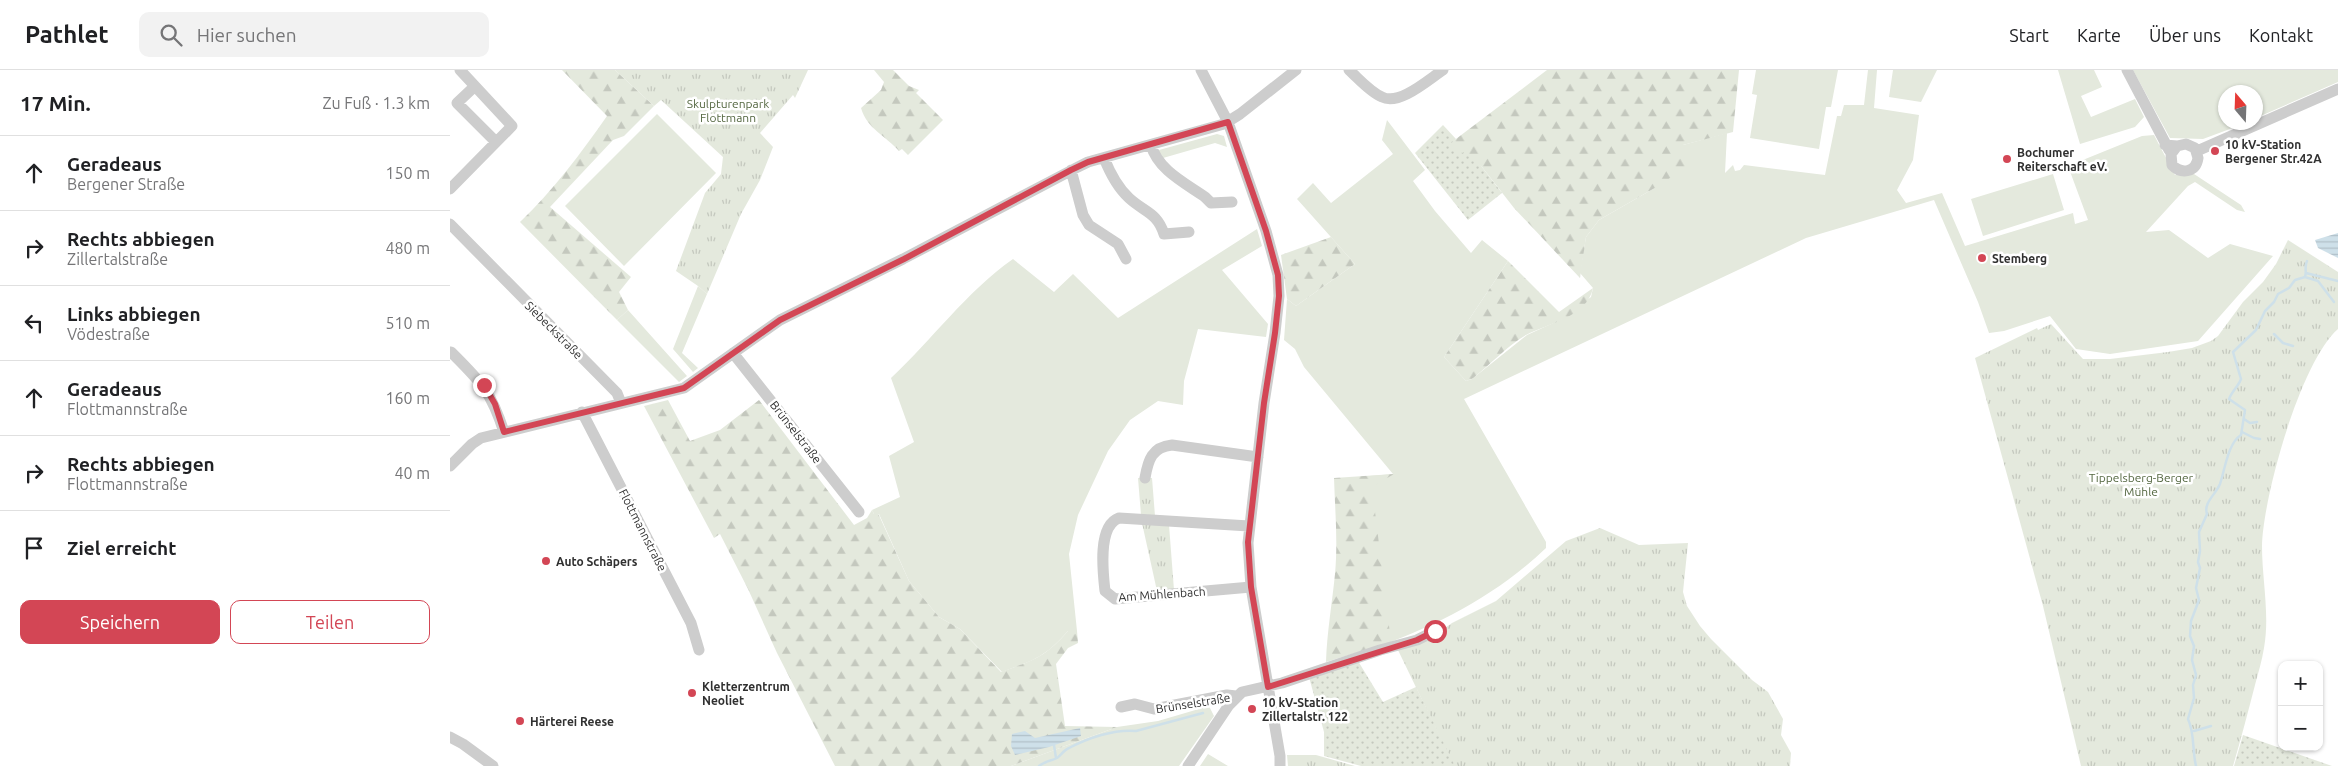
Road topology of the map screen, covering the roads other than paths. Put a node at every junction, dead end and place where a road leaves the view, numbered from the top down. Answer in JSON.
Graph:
{"nodes":[{"id":1,"x":460,"y":70,"type":"edge"},
{"id":2,"x":1201,"y":70,"type":"edge"},
{"id":3,"x":1296,"y":70,"type":"edge"},
{"id":4,"x":1349,"y":70,"type":"edge"},
{"id":5,"x":1443,"y":70,"type":"edge"},
{"id":6,"x":2127,"y":70,"type":"edge"},
{"id":7,"x":474,"y":87,"type":"junction"},
{"id":8,"x":2338,"y":89,"type":"edge"},
{"id":9,"x":1228,"y":122,"type":"junction"},
{"id":10,"x":496,"y":142,"type":"junction"},
{"id":11,"x":1151,"y":145,"type":"junction"},
{"id":12,"x":2171,"y":148,"type":"junction"},
{"id":13,"x":2197,"y":151,"type":"junction"},
{"id":14,"x":1104,"y":158,"type":"junction"},
{"id":15,"x":1071,"y":170,"type":"junction"},
{"id":16,"x":450,"y":189,"type":"edge"},
{"id":17,"x":1232,"y":202,"type":"dead end"},
{"id":18,"x":450,"y":224,"type":"edge"},
{"id":19,"x":1189,"y":232,"type":"dead end"},
{"id":20,"x":1126,"y":259,"type":"dead end"},
{"id":21,"x":451,"y":352,"type":"edge"},
{"id":22,"x":733,"y":353,"type":"junction"},
{"id":23,"x":621,"y":403,"type":"junction"},
{"id":24,"x":582,"y":412,"type":"junction"},
{"id":25,"x":504,"y":432,"type":"junction"},
{"id":26,"x":1258,"y":457,"type":"junction"},
{"id":27,"x":450,"y":466,"type":"edge"},
{"id":28,"x":1144,"y":478,"type":"dead end"},
{"id":29,"x":860,"y":512,"type":"dead end"},
{"id":30,"x":1249,"y":526,"type":"junction"},
{"id":31,"x":1251,"y":587,"type":"junction"},
{"id":32,"x":1435,"y":631,"type":"dead end"},
{"id":33,"x":699,"y":650,"type":"dead end"},
{"id":34,"x":1268,"y":687,"type":"junction"},
{"id":35,"x":1236,"y":696,"type":"junction"},
{"id":36,"x":1121,"y":707,"type":"dead end"},
{"id":37,"x":450,"y":737,"type":"edge"},
{"id":38,"x":493,"y":766,"type":"edge"},
{"id":39,"x":1188,"y":766,"type":"edge"},
{"id":40,"x":1280,"y":766,"type":"edge"}],
"edges":[{"from":1,"to":7,"type":"street"},
{"from":2,"to":9,"type":"street"},
{"from":3,"to":9,"type":"street"},
{"from":4,"to":5,"type":"street"},
{"from":6,"to":12,"type":"street"},
{"from":7,"to":10,"type":"street"},
{"from":7,"to":10,"type":"street"},
{"from":8,"to":13,"type":"street"},
{"from":9,"to":11,"type":"street"},
{"from":9,"to":26,"type":"street"},
{"from":10,"to":16,"type":"street"},
{"from":11,"to":14,"type":"street"},
{"from":11,"to":17,"type":"street"},
{"from":12,"to":13,"type":"street"},
{"from":12,"to":13,"type":"street"},
{"from":14,"to":15,"type":"street"},
{"from":14,"to":19,"type":"street"},
{"from":15,"to":20,"type":"street"},
{"from":15,"to":22,"type":"street"},
{"from":18,"to":23,"type":"street","name":"Siebeckstraße"},
{"from":21,"to":25,"type":"street"},
{"from":22,"to":23,"type":"street"},
{"from":22,"to":29,"type":"street","name":"Brünselstraße"},
{"from":23,"to":24,"type":"street"},
{"from":24,"to":25,"type":"street"},
{"from":24,"to":33,"type":"street","name":"Flottmannstraße"},
{"from":25,"to":27,"type":"street"},
{"from":26,"to":28,"type":"street"},
{"from":26,"to":30,"type":"street"},
{"from":30,"to":31,"type":"street"},
{"from":30,"to":31,"type":"street","name":"Am Mühlenbach"},
{"from":31,"to":34,"type":"street"},
{"from":32,"to":34,"type":"street","name":"Brünselstraße"},
{"from":34,"to":35,"type":"street","name":"Brünselstraße"},
{"from":34,"to":40,"type":"street"},
{"from":35,"to":36,"type":"street","name":"Brünselstraße"},
{"from":35,"to":39,"type":"street","name":"Brünselstraße"},
{"from":37,"to":38,"type":"street"}]}
